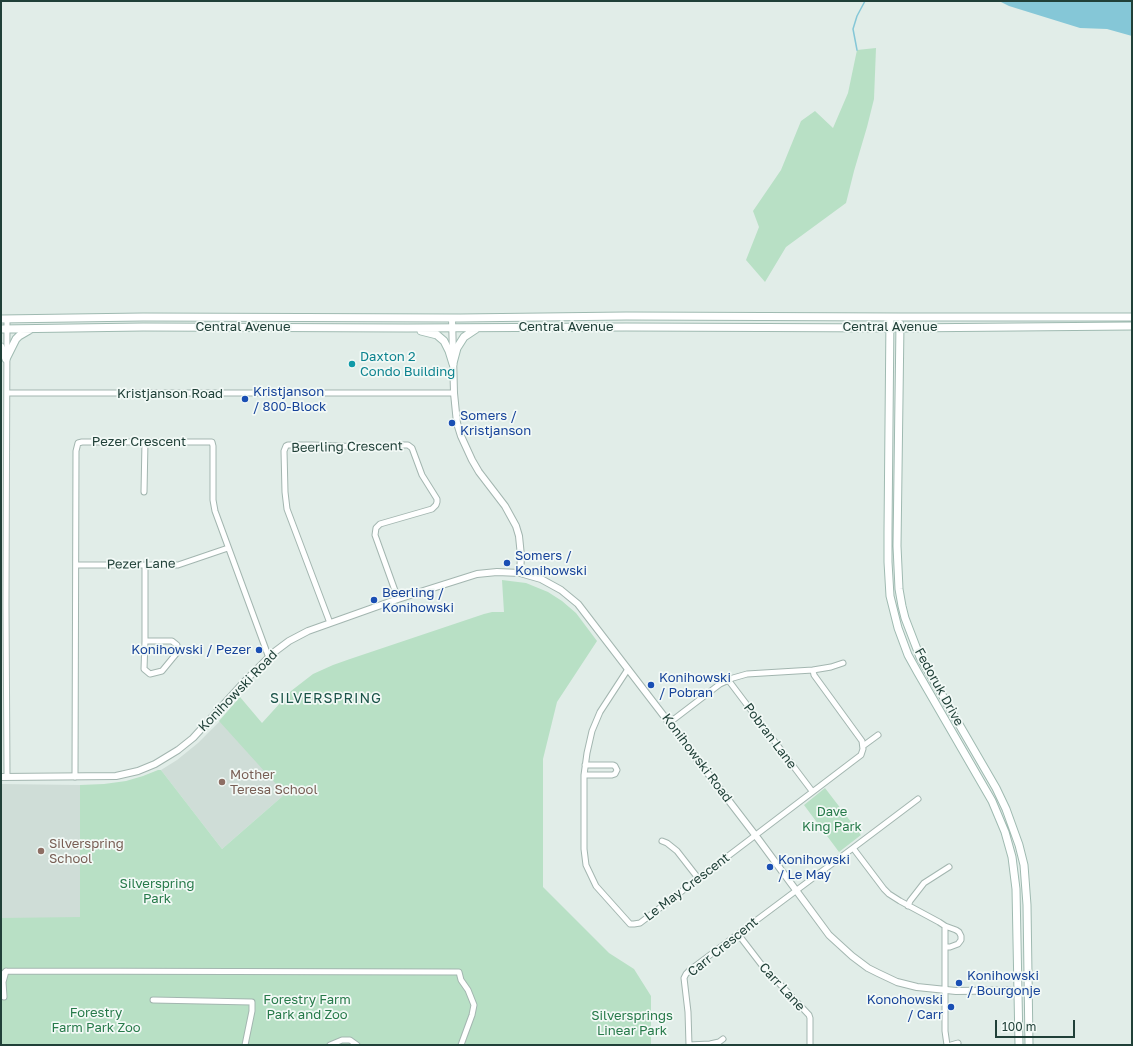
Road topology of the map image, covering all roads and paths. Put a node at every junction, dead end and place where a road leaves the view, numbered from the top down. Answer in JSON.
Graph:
{"nodes":[{"id":1,"x":890,"y":317,"type":"junction"},
{"id":2,"x":900,"y":317,"type":"junction"},
{"id":3,"x":1132,"y":317,"type":"edge"},
{"id":4,"x":452,"y":318,"type":"junction"},
{"id":5,"x":4,"y":319,"type":"edge"},
{"id":6,"x":1132,"y":326,"type":"edge"},
{"id":7,"x":407,"y":328,"type":"junction"},
{"id":8,"x":452,"y":328,"type":"junction"},
{"id":9,"x":481,"y":328,"type":"junction"},
{"id":10,"x":890,"y":328,"type":"junction"},
{"id":11,"x":900,"y":328,"type":"junction"},
{"id":12,"x":4,"y":329,"type":"edge"},
{"id":13,"x":31,"y":329,"type":"junction"},
{"id":14,"x":1,"y":347,"type":"edge"},
{"id":15,"x":6,"y":359,"type":"junction"},
{"id":16,"x":453,"y":364,"type":"junction"},
{"id":17,"x":7,"y":393,"type":"junction"},
{"id":18,"x":454,"y":394,"type":"junction"},
{"id":19,"x":145,"y":442,"type":"junction"},
{"id":20,"x":4,"y":448,"type":"edge"},
{"id":21,"x":144,"y":492,"type":"dead end"},
{"id":22,"x":228,"y":548,"type":"junction"},
{"id":23,"x":76,"y":565,"type":"junction"},
{"id":24,"x":145,"y":565,"type":"junction"},
{"id":25,"x":520,"y":573,"type":"junction"},
{"id":26,"x":4,"y":583,"type":"edge"},
{"id":27,"x":398,"y":599,"type":"junction"},
{"id":28,"x":330,"y":623,"type":"junction"},
{"id":29,"x":145,"y":641,"type":"junction"},
{"id":30,"x":269,"y":658,"type":"junction"},
{"id":31,"x":843,"y":663,"type":"dead end"},
{"id":32,"x":628,"y":669,"type":"junction"},
{"id":33,"x":813,"y":670,"type":"junction"},
{"id":34,"x":729,"y":681,"type":"junction"},
{"id":35,"x":3,"y":708,"type":"edge"},
{"id":36,"x":670,"y":722,"type":"junction"},
{"id":37,"x":878,"y":735,"type":"dead end"},
{"id":38,"x":863,"y":746,"type":"junction"},
{"id":39,"x":585,"y":765,"type":"junction"},
{"id":40,"x":584,"y":775,"type":"junction"},
{"id":41,"x":4,"y":777,"type":"edge"},
{"id":42,"x":75,"y":777,"type":"junction"},
{"id":43,"x":812,"y":791,"type":"junction"},
{"id":44,"x":918,"y":799,"type":"dead end"},
{"id":45,"x":755,"y":835,"type":"junction"},
{"id":46,"x":662,"y":841,"type":"dead end"},
{"id":47,"x":853,"y":848,"type":"junction"},
{"id":48,"x":949,"y":866,"type":"dead end"},
{"id":49,"x":698,"y":878,"type":"junction"},
{"id":50,"x":796,"y":890,"type":"junction"},
{"id":51,"x":908,"y":906,"type":"junction"},
{"id":52,"x":945,"y":926,"type":"junction"},
{"id":53,"x":738,"y":934,"type":"junction"},
{"id":54,"x":946,"y":947,"type":"junction"},
{"id":55,"x":6,"y":971,"type":"junction"},
{"id":56,"x":1,"y":976,"type":"edge"},
{"id":57,"x":945,"y":990,"type":"junction"},
{"id":58,"x":1018,"y":990,"type":"junction"},
{"id":59,"x":1028,"y":990,"type":"junction"},
{"id":60,"x":4,"y":997,"type":"dead end"},
{"id":61,"x":153,"y":1000,"type":"dead end"},
{"id":62,"x":723,"y":1039,"type":"dead end"},
{"id":63,"x":958,"y":1043,"type":"dead end"},
{"id":64,"x":245,"y":1045,"type":"edge"},
{"id":65,"x":330,"y":1045,"type":"edge"},
{"id":66,"x":357,"y":1045,"type":"edge"},
{"id":67,"x":462,"y":1045,"type":"edge"},
{"id":68,"x":689,"y":1045,"type":"edge"},
{"id":69,"x":810,"y":1045,"type":"edge"},
{"id":70,"x":947,"y":1045,"type":"edge"},
{"id":71,"x":951,"y":1045,"type":"edge"},
{"id":72,"x":1019,"y":1045,"type":"edge"},
{"id":73,"x":1029,"y":1045,"type":"edge"}],
"edges":[{"from":1,"to":2,"type":"main road","name":"Central Avenue"},
{"from":1,"to":4,"type":"main road","name":"Central Avenue"},
{"from":1,"to":10,"type":"main road","name":"Fedoruk Drive"},
{"from":2,"to":3,"type":"main road","name":"Central Avenue"},
{"from":2,"to":11,"type":"main road","name":"Fedoruk Drive"},
{"from":4,"to":5,"type":"main road","name":"Central Avenue"},
{"from":4,"to":8,"type":"street"},
{"from":5,"to":12,"type":"street"},
{"from":6,"to":11,"type":"main road","name":"Central Avenue"},
{"from":7,"to":8,"type":"main road","name":"Central Avenue"},
{"from":7,"to":13,"type":"main road","name":"Central Avenue"},
{"from":7,"to":16,"type":"main road"},
{"from":8,"to":9,"type":"main road","name":"Central Avenue"},
{"from":8,"to":16,"type":"street"},
{"from":9,"to":10,"type":"main road","name":"Central Avenue"},
{"from":9,"to":16,"type":"main road"},
{"from":10,"to":11,"type":"main road","name":"Central Avenue"},
{"from":10,"to":58,"type":"main road","name":"Fedoruk Drive"},
{"from":11,"to":59,"type":"main road","name":"Fedoruk Drive"},
{"from":12,"to":13,"type":"main road","name":"Central Avenue"},
{"from":12,"to":15,"type":"street"},
{"from":13,"to":15,"type":"main road"},
{"from":14,"to":15,"type":"main road"},
{"from":15,"to":17,"type":"street"},
{"from":16,"to":18,"type":"street"},
{"from":17,"to":18,"type":"street","name":"Kristjanson Road"},
{"from":17,"to":20,"type":"street"},
{"from":18,"to":25,"type":"street"},
{"from":19,"to":21,"type":"street"},
{"from":19,"to":22,"type":"street","name":"Pezer Crescent"},
{"from":19,"to":23,"type":"street","name":"Pezer Crescent"},
{"from":20,"to":26,"type":"street"},
{"from":22,"to":24,"type":"street","name":"Pezer Lane"},
{"from":22,"to":30,"type":"street","name":"Pezer Crescent"},
{"from":23,"to":24,"type":"street","name":"Pezer Lane"},
{"from":23,"to":42,"type":"street","name":"Pezer Crescent"},
{"from":24,"to":29,"type":"street"},
{"from":25,"to":27,"type":"street","name":"Konihowski Road"},
{"from":25,"to":32,"type":"street","name":"Konihowski Road"},
{"from":26,"to":35,"type":"street"},
{"from":27,"to":28,"type":"street","name":"Konihowski Road"},
{"from":27,"to":28,"type":"street","name":"Beerling Crescent"},
{"from":28,"to":30,"type":"street","name":"Konihowski Road"},
{"from":29,"to":29,"type":"street"},
{"from":30,"to":42,"type":"street","name":"Konihowski Road"},
{"from":31,"to":33,"type":"street"},
{"from":32,"to":36,"type":"street","name":"Konihowski Road"},
{"from":32,"to":39,"type":"street","name":"Le May Crescent"},
{"from":33,"to":34,"type":"street"},
{"from":33,"to":38,"type":"street"},
{"from":34,"to":36,"type":"street"},
{"from":34,"to":43,"type":"street","name":"Pobran Lane"},
{"from":35,"to":41,"type":"street"},
{"from":36,"to":45,"type":"street","name":"Konihowski Road"},
{"from":37,"to":38,"type":"street","name":"Le May Crescent"},
{"from":38,"to":43,"type":"street","name":"Le May Crescent"},
{"from":39,"to":40,"type":"street","name":"Le May Crescent"},
{"from":39,"to":40,"type":"street"},
{"from":40,"to":49,"type":"street","name":"Le May Crescent"},
{"from":41,"to":42,"type":"street","name":"Konihowski Road"},
{"from":43,"to":45,"type":"street","name":"Le May Crescent"},
{"from":44,"to":47,"type":"street","name":"Carr Crescent"},
{"from":45,"to":49,"type":"street","name":"Le May Crescent"},
{"from":45,"to":50,"type":"street","name":"Konihowski Road"},
{"from":46,"to":49,"type":"street"},
{"from":47,"to":50,"type":"street","name":"Carr Crescent"},
{"from":47,"to":51,"type":"street"},
{"from":48,"to":51,"type":"street"},
{"from":50,"to":53,"type":"street","name":"Carr Crescent"},
{"from":50,"to":57,"type":"street","name":"Konihowski Road"},
{"from":51,"to":52,"type":"street"},
{"from":52,"to":54,"type":"street"},
{"from":52,"to":54,"type":"street"},
{"from":53,"to":68,"type":"street","name":"Carr Crescent"},
{"from":53,"to":69,"type":"street","name":"Carr Lane"},
{"from":54,"to":57,"type":"street"},
{"from":55,"to":56,"type":"street"},
{"from":55,"to":60,"type":"street"},
{"from":55,"to":67,"type":"street"},
{"from":57,"to":58,"type":"street","name":"Konihowski Road"},
{"from":57,"to":70,"type":"street"},
{"from":58,"to":59,"type":"street","name":"Konihowski Road"},
{"from":58,"to":72,"type":"main road","name":"Fedoruk Drive"},
{"from":59,"to":73,"type":"main road","name":"Fedoruk Drive"},
{"from":61,"to":64,"type":"street"},
{"from":62,"to":68,"type":"street"},
{"from":63,"to":71,"type":"street"},
{"from":65,"to":66,"type":"street"}]}
